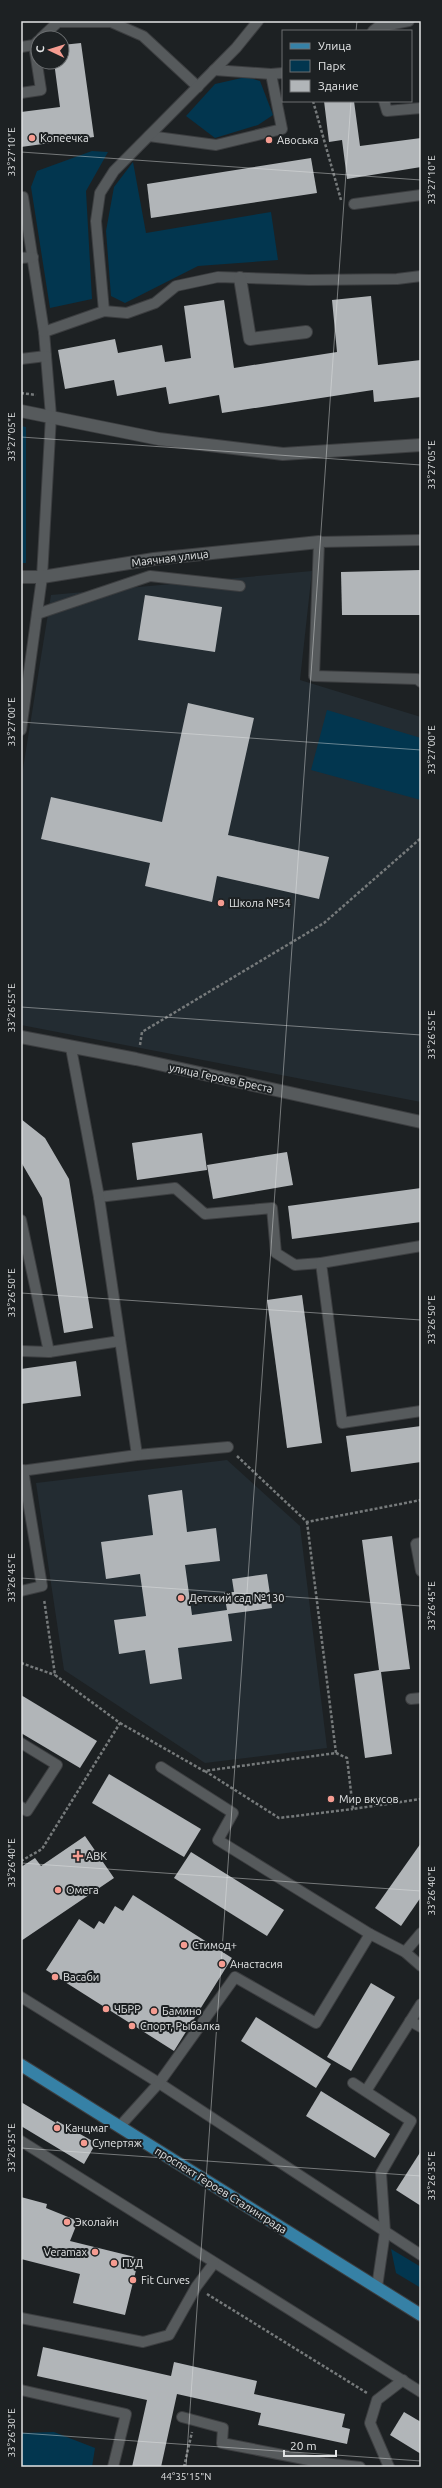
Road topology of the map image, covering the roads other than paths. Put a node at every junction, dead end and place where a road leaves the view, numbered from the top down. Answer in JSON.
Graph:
{"nodes":[{"id":1,"x":258,"y":21,"type":"edge"},
{"id":2,"x":409,"y":21,"type":"edge"},
{"id":3,"x":58,"y":22,"type":"edge"},
{"id":4,"x":50,"y":30,"type":"edge"},
{"id":5,"x":375,"y":30,"type":"edge"},
{"id":6,"x":40,"y":70,"type":"edge"},
{"id":7,"x":214,"y":70,"type":"junction"},
{"id":8,"x":282,"y":73,"type":"edge"},
{"id":9,"x":271,"y":74,"type":"junction"},
{"id":10,"x":198,"y":87,"type":"junction"},
{"id":11,"x":21,"y":93,"type":"edge"},
{"id":12,"x":384,"y":102,"type":"edge"},
{"id":13,"x":421,"y":108,"type":"edge"},
{"id":14,"x":149,"y":136,"type":"junction"},
{"id":15,"x":421,"y":195,"type":"edge"},
{"id":16,"x":21,"y":197,"type":"edge"},
{"id":17,"x":354,"y":204,"type":"road end"},
{"id":18,"x":33,"y":257,"type":"junction"},
{"id":19,"x":21,"y":258,"type":"edge"},
{"id":20,"x":421,"y":276,"type":"edge"},
{"id":21,"x":240,"y":278,"type":"junction"},
{"id":22,"x":104,"y":311,"type":"junction"},
{"id":23,"x":44,"y":332,"type":"junction"},
{"id":24,"x":306,"y":332,"type":"dead end"},
{"id":25,"x":46,"y":356,"type":"junction"},
{"id":26,"x":21,"y":358,"type":"edge"},
{"id":27,"x":21,"y":411,"type":"edge"},
{"id":28,"x":51,"y":416,"type":"junction"},
{"id":29,"x":421,"y":445,"type":"edge"},
{"id":30,"x":421,"y":540,"type":"edge"},
{"id":31,"x":319,"y":542,"type":"junction"},
{"id":32,"x":21,"y":577,"type":"edge"},
{"id":33,"x":42,"y":577,"type":"junction"},
{"id":34,"x":240,"y":586,"type":"dead end"},
{"id":35,"x":37,"y":614,"type":"junction"},
{"id":36,"x":421,"y":682,"type":"edge"},
{"id":37,"x":21,"y":730,"type":"edge"},
{"id":38,"x":21,"y":1037,"type":"edge"},
{"id":39,"x":71,"y":1048,"type":"junction"},
{"id":40,"x":421,"y":1122,"type":"edge"},
{"id":41,"x":99,"y":1197,"type":"junction"},
{"id":42,"x":21,"y":1220,"type":"edge"},
{"id":43,"x":421,"y":1246,"type":"edge"},
{"id":44,"x":321,"y":1263,"type":"junction"},
{"id":45,"x":120,"y":1341,"type":"junction"},
{"id":46,"x":21,"y":1351,"type":"edge"},
{"id":47,"x":49,"y":1352,"type":"junction"},
{"id":48,"x":421,"y":1410,"type":"edge"},
{"id":49,"x":228,"y":1447,"type":"road end"},
{"id":50,"x":137,"y":1455,"type":"junction"},
{"id":51,"x":22,"y":1470,"type":"edge"},
{"id":52,"x":421,"y":1543,"type":"edge"},
{"id":53,"x":421,"y":1571,"type":"edge"},
{"id":54,"x":21,"y":1591,"type":"edge"},
{"id":55,"x":21,"y":1743,"type":"edge"},
{"id":56,"x":161,"y":1768,"type":"dead end"},
{"id":57,"x":21,"y":1807,"type":"edge"},
{"id":58,"x":421,"y":1933,"type":"edge"},
{"id":59,"x":370,"y":1934,"type":"junction"},
{"id":60,"x":405,"y":1952,"type":"junction"},
{"id":61,"x":421,"y":1966,"type":"edge"},
{"id":62,"x":21,"y":1997,"type":"edge"},
{"id":63,"x":421,"y":2004,"type":"edge"},
{"id":64,"x":410,"y":2021,"type":"junction"},
{"id":65,"x":421,"y":2027,"type":"edge"},
{"id":66,"x":21,"y":2065,"type":"edge"},
{"id":67,"x":353,"y":2083,"type":"dead end"},
{"id":68,"x":159,"y":2084,"type":"junction"},
{"id":69,"x":366,"y":2091,"type":"junction"},
{"id":70,"x":120,"y":2126,"type":"junction"},
{"id":71,"x":21,"y":2141,"type":"edge"},
{"id":72,"x":385,"y":2232,"type":"junction"},
{"id":73,"x":421,"y":2255,"type":"edge"},
{"id":74,"x":214,"y":2263,"type":"junction"},
{"id":75,"x":377,"y":2287,"type":"junction"},
{"id":76,"x":421,"y":2315,"type":"edge"},
{"id":77,"x":21,"y":2318,"type":"edge"},
{"id":78,"x":403,"y":2380,"type":"junction"},
{"id":79,"x":21,"y":2390,"type":"edge"},
{"id":80,"x":421,"y":2392,"type":"edge"},
{"id":81,"x":182,"y":2417,"type":"dead end"},
{"id":82,"x":113,"y":2467,"type":"edge"},
{"id":83,"x":360,"y":2467,"type":"edge"},
{"id":84,"x":389,"y":2467,"type":"edge"}],
"edges":[{"from":1,"to":7,"type":"lane"},
{"from":2,"to":5,"type":"lane"},
{"from":3,"to":4,"type":"lane"},
{"from":3,"to":10,"type":"lane"},
{"from":6,"to":11,"type":"lane"},
{"from":7,"to":9,"type":"lane"},
{"from":7,"to":10,"type":"lane"},
{"from":8,"to":9,"type":"lane"},
{"from":9,"to":14,"type":"lane"},
{"from":10,"to":14,"type":"lane"},
{"from":12,"to":13,"type":"lane"},
{"from":14,"to":22,"type":"lane"},
{"from":15,"to":17,"type":"lane"},
{"from":16,"to":18,"type":"lane"},
{"from":18,"to":19,"type":"lane"},
{"from":18,"to":23,"type":"lane"},
{"from":20,"to":21,"type":"lane"},
{"from":21,"to":22,"type":"lane"},
{"from":21,"to":24,"type":"street"},
{"from":22,"to":23,"type":"lane"},
{"from":23,"to":25,"type":"lane"},
{"from":25,"to":26,"type":"lane"},
{"from":25,"to":28,"type":"lane"},
{"from":27,"to":28,"type":"street"},
{"from":28,"to":29,"type":"street"},
{"from":28,"to":33,"type":"lane"},
{"from":30,"to":31,"type":"lane"},
{"from":31,"to":33,"type":"street","name":"Маячная улица"},
{"from":31,"to":36,"type":"lane"},
{"from":32,"to":33,"type":"street","name":"Маячная улица"},
{"from":33,"to":35,"type":"lane"},
{"from":34,"to":35,"type":"lane"},
{"from":35,"to":37,"type":"lane"},
{"from":38,"to":39,"type":"street","name":"улица Героев Бреста"},
{"from":39,"to":40,"type":"street","name":"улица Героев Бреста"},
{"from":39,"to":41,"type":"lane"},
{"from":41,"to":44,"type":"lane"},
{"from":41,"to":45,"type":"lane"},
{"from":42,"to":47,"type":"lane"},
{"from":43,"to":44,"type":"lane"},
{"from":44,"to":48,"type":"lane"},
{"from":45,"to":47,"type":"lane"},
{"from":45,"to":50,"type":"lane"},
{"from":46,"to":47,"type":"lane"},
{"from":49,"to":50,"type":"lane"},
{"from":50,"to":51,"type":"lane"},
{"from":51,"to":54,"type":"lane"},
{"from":52,"to":53,"type":"lane"},
{"from":55,"to":57,"type":"lane"},
{"from":56,"to":59,"type":"lane"},
{"from":58,"to":60,"type":"lane"},
{"from":59,"to":60,"type":"lane"},
{"from":59,"to":68,"type":"lane"},
{"from":60,"to":61,"type":"lane"},
{"from":62,"to":68,"type":"lane"},
{"from":63,"to":64,"type":"lane"},
{"from":64,"to":65,"type":"lane"},
{"from":64,"to":69,"type":"lane"},
{"from":66,"to":70,"type":"main road","name":"проспект Героев Сталинграда"},
{"from":67,"to":69,"type":"lane"},
{"from":68,"to":70,"type":"lane"},
{"from":68,"to":72,"type":"lane"},
{"from":69,"to":72,"type":"lane"},
{"from":70,"to":75,"type":"main road","name":"проспект Героев Сталинграда"},
{"from":71,"to":74,"type":"lane"},
{"from":72,"to":73,"type":"lane"},
{"from":72,"to":75,"type":"lane"},
{"from":74,"to":77,"type":"lane"},
{"from":74,"to":78,"type":"lane"},
{"from":75,"to":76,"type":"main road","name":"проспект Героев Сталинграда"},
{"from":78,"to":80,"type":"lane"},
{"from":78,"to":84,"type":"lane"},
{"from":79,"to":82,"type":"lane"},
{"from":81,"to":83,"type":"lane"}]}
